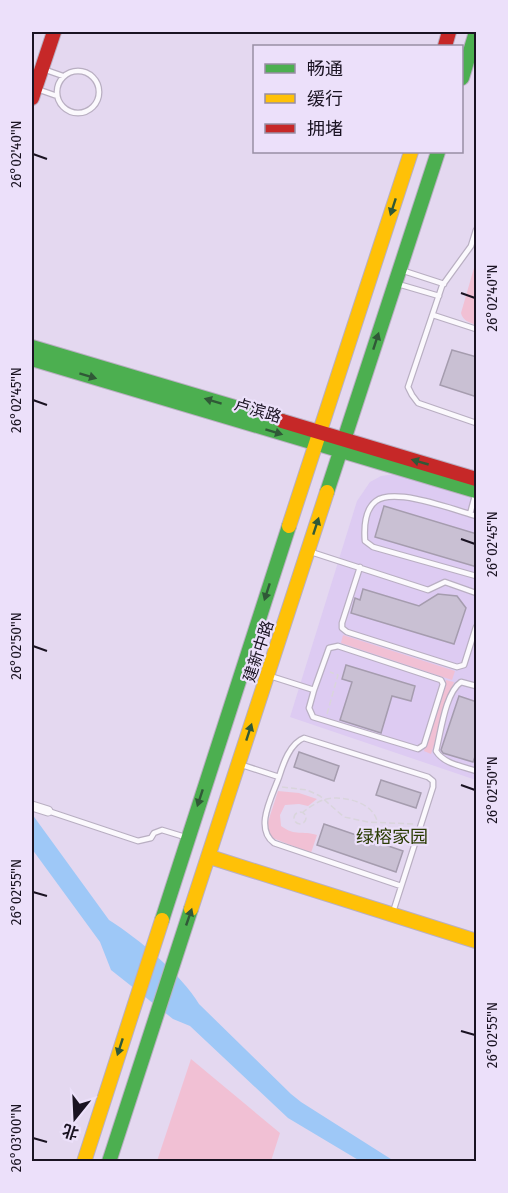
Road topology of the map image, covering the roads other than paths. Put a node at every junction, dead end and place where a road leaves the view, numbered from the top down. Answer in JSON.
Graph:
{"nodes":[{"id":1,"x":54,"y":32,"type":"edge"},
{"id":2,"x":476,"y":32,"type":"edge"},
{"id":3,"x":42,"y":68,"type":"junction"},
{"id":4,"x":463,"y":75,"type":"edge"},
{"id":5,"x":63,"y":76,"type":"junction"},
{"id":6,"x":33,"y":93,"type":"edge"},
{"id":7,"x":57,"y":96,"type":"junction"},
{"id":8,"x":411,"y":153,"type":"edge"},
{"id":9,"x":438,"y":153,"type":"edge"},
{"id":10,"x":477,"y":230,"type":"edge"},
{"id":11,"x":474,"y":243,"type":"edge"},
{"id":12,"x":397,"y":276,"type":"junction"},
{"id":13,"x":444,"y":284,"type":"junction"},
{"id":14,"x":439,"y":296,"type":"junction"},
{"id":15,"x":433,"y":315,"type":"junction"},
{"id":16,"x":477,"y":329,"type":"edge"},
{"id":17,"x":32,"y":347,"type":"edge"},
{"id":18,"x":32,"y":359,"type":"edge"},
{"id":19,"x":477,"y":423,"type":"edge"},
{"id":20,"x":318,"y":439,"type":"junction"},
{"id":21,"x":342,"y":446,"type":"junction"},
{"id":22,"x":477,"y":478,"type":"edge"},
{"id":23,"x":477,"y":491,"type":"edge"},
{"id":24,"x":470,"y":514,"type":"junction"},
{"id":25,"x":477,"y":516,"type":"edge"},
{"id":26,"x":308,"y":551,"type":"junction"},
{"id":27,"x":360,"y":567,"type":"junction"},
{"id":28,"x":477,"y":576,"type":"edge"},
{"id":29,"x":477,"y":592,"type":"edge"},
{"id":30,"x":477,"y":627,"type":"edge"},
{"id":31,"x":268,"y":675,"type":"junction"},
{"id":32,"x":477,"y":686,"type":"edge"},
{"id":33,"x":314,"y":690,"type":"junction"},
{"id":34,"x":239,"y":764,"type":"junction"},
{"id":35,"x":477,"y":771,"type":"edge"},
{"id":36,"x":279,"y":777,"type":"junction"},
{"id":37,"x":32,"y":806,"type":"edge"},
{"id":38,"x":48,"y":811,"type":"joint"},
{"id":39,"x":187,"y":838,"type":"junction"},
{"id":40,"x":210,"y":857,"type":"junction"},
{"id":41,"x":401,"y":886,"type":"junction"},
{"id":42,"x":392,"y":915,"type":"junction"},
{"id":43,"x":477,"y":941,"type":"edge"},
{"id":44,"x":84,"y":1161,"type":"edge"},
{"id":45,"x":109,"y":1161,"type":"edge"}],
"edges":[{"from":1,"to":3,"type":"main road"},
{"from":2,"to":4,"type":"main road"},
{"from":3,"to":5,"type":"lane"},
{"from":3,"to":6,"type":"main road"},
{"from":5,"to":7,"type":"lane"},
{"from":5,"to":7,"type":"lane"},
{"from":6,"to":7,"type":"lane"},
{"from":8,"to":20,"type":"main road","name":"建新中路","one_way":true},
{"from":9,"to":12,"type":"main road","name":"建新中路"},
{"from":10,"to":11,"type":"lane"},
{"from":11,"to":13,"type":"lane"},
{"from":12,"to":13,"type":"lane"},
{"from":12,"to":14,"type":"lane"},
{"from":21,"to":12,"type":"main road","name":"建新中路","one_way":true},
{"from":13,"to":14,"type":"lane"},
{"from":14,"to":15,"type":"lane"},
{"from":15,"to":16,"type":"lane"},
{"from":15,"to":19,"type":"lane"},
{"from":20,"to":17,"type":"main road","one_way":true},
{"from":18,"to":20,"type":"main road","name":"卢滨路","one_way":true},
{"from":20,"to":21,"type":"main road","name":"卢滨路"},
{"from":20,"to":39,"type":"main road","name":"建新中路","one_way":true},
{"from":22,"to":21,"type":"main road","one_way":true},
{"from":21,"to":23,"type":"main road","name":"卢滨路"},
{"from":26,"to":21,"type":"main road","name":"建新中路","one_way":true},
{"from":23,"to":24,"type":"lane"},
{"from":24,"to":25,"type":"lane"},
{"from":24,"to":28,"type":"lane"},
{"from":26,"to":27,"type":"lane"},
{"from":26,"to":31,"type":"main road","name":"建新中路"},
{"from":27,"to":29,"type":"lane"},
{"from":27,"to":30,"type":"lane"},
{"from":31,"to":33,"type":"lane"},
{"from":34,"to":31,"type":"main road","name":"建新中路","one_way":true},
{"from":32,"to":35,"type":"lane"},
{"from":33,"to":33,"type":"lane"},
{"from":34,"to":36,"type":"lane"},
{"from":34,"to":40,"type":"main road","name":"建新中路"},
{"from":36,"to":41,"type":"lane"},
{"from":36,"to":41,"type":"lane"},
{"from":37,"to":38,"type":"street"},
{"from":38,"to":39,"type":"lane"},
{"from":39,"to":44,"type":"main road","name":"建新中路","one_way":true},
{"from":40,"to":42,"type":"main road"},
{"from":45,"to":40,"type":"main road","name":"建新中路","one_way":true},
{"from":41,"to":42,"type":"lane"},
{"from":42,"to":43,"type":"main road"}]}
